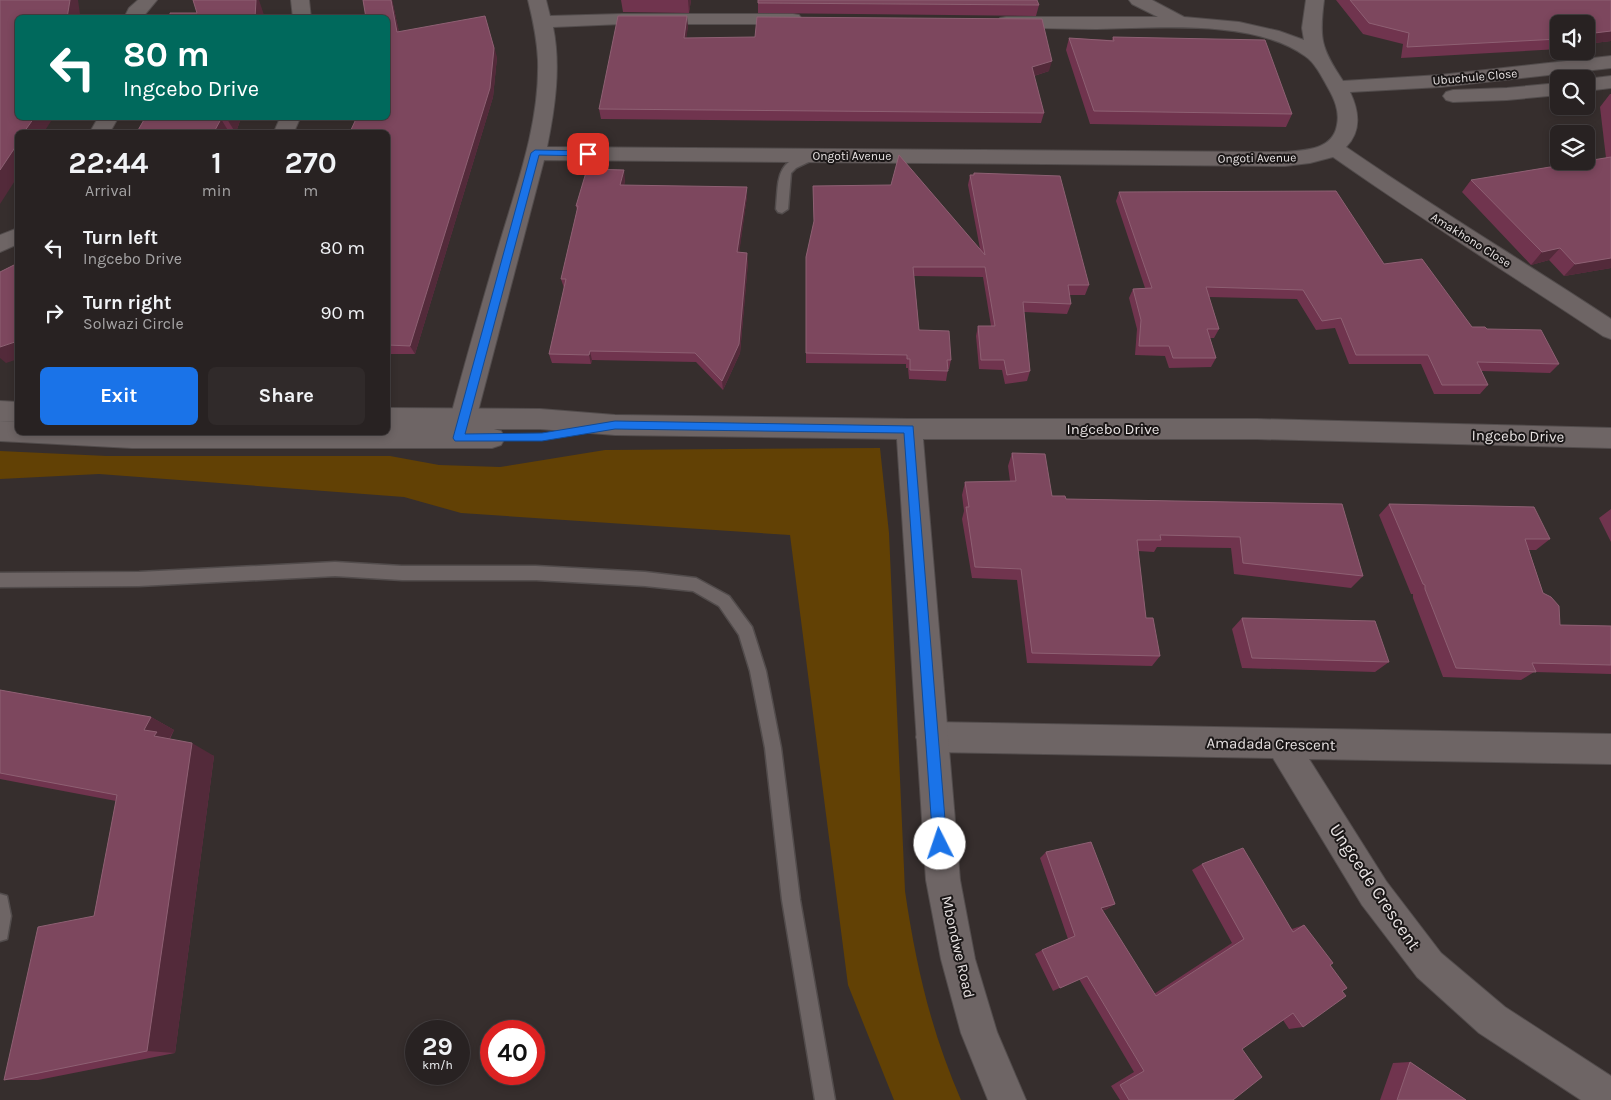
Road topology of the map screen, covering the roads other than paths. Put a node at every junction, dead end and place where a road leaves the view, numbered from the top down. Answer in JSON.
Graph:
{"nodes":[{"id":1,"x":148,"y":0,"type":"edge"},
{"id":2,"x":300,"y":0,"type":"edge"},
{"id":3,"x":537,"y":0,"type":"edge"},
{"id":4,"x":1138,"y":0,"type":"edge"},
{"id":5,"x":1316,"y":0,"type":"edge"},
{"id":6,"x":134,"y":15,"type":"edge"},
{"id":7,"x":302,"y":15,"type":"edge"},
{"id":8,"x":814,"y":20,"type":"edge"},
{"id":9,"x":545,"y":22,"type":"junction"},
{"id":10,"x":988,"y":22,"type":"edge"},
{"id":11,"x":1182,"y":22,"type":"junction"},
{"id":12,"x":1317,"y":56,"type":"junction"},
{"id":13,"x":1611,"y":62,"type":"edge"},
{"id":14,"x":1583,"y":66,"type":"junction"},
{"id":15,"x":1600,"y":84,"type":"edge"},
{"id":16,"x":1550,"y":90,"type":"edge"},
{"id":17,"x":1341,"y":93,"type":"junction"},
{"id":18,"x":1334,"y":148,"type":"junction"},
{"id":19,"x":535,"y":153,"type":"junction"},
{"id":20,"x":810,"y":156,"type":"junction"},
{"id":21,"x":782,"y":209,"type":"dead end"},
{"id":22,"x":15,"y":236,"type":"edge"},
{"id":23,"x":0,"y":244,"type":"edge"},
{"id":24,"x":1611,"y":330,"type":"edge"},
{"id":25,"x":0,"y":411,"type":"edge"},
{"id":26,"x":15,"y":412,"type":"edge"},
{"id":27,"x":390,"y":418,"type":"edge"},
{"id":28,"x":460,"y":429,"type":"junction"},
{"id":29,"x":909,"y":429,"type":"junction"},
{"id":30,"x":390,"y":430,"type":"edge"},
{"id":31,"x":0,"y":431,"type":"edge"},
{"id":32,"x":15,"y":432,"type":"edge"},
{"id":33,"x":1611,"y":438,"type":"edge"},
{"id":34,"x":0,"y":580,"type":"edge"},
{"id":35,"x":931,"y":737,"type":"junction"},
{"id":36,"x":1282,"y":744,"type":"junction"},
{"id":37,"x":1611,"y":749,"type":"edge"},
{"id":38,"x":0,"y":903,"type":"edge"},
{"id":39,"x":0,"y":932,"type":"edge"},
{"id":40,"x":1611,"y":1098,"type":"edge"},
{"id":41,"x":825,"y":1100,"type":"edge"},
{"id":42,"x":1006,"y":1100,"type":"edge"}],
"edges":[{"from":1,"to":6,"type":"street"},
{"from":2,"to":7,"type":"street"},
{"from":3,"to":9,"type":"street"},
{"from":4,"to":11,"type":"street"},
{"from":5,"to":12,"type":"street"},
{"from":8,"to":9,"type":"street"},
{"from":9,"to":19,"type":"street"},
{"from":10,"to":11,"type":"street"},
{"from":11,"to":12,"type":"street"},
{"from":12,"to":17,"type":"street"},
{"from":13,"to":14,"type":"street","name":"Ubuchule Close"},
{"from":14,"to":15,"type":"street"},
{"from":14,"to":17,"type":"street","name":"Ubuchule Close"},
{"from":16,"to":17,"type":"street","name":"Ubuchule Close"},
{"from":17,"to":18,"type":"street"},
{"from":18,"to":20,"type":"street","name":"Ongoti Avenue"},
{"from":18,"to":24,"type":"street","name":"Amakhono Close"},
{"from":19,"to":20,"type":"street","name":"Ongoti Avenue"},
{"from":19,"to":28,"type":"street"},
{"from":20,"to":21,"type":"lane"},
{"from":22,"to":23,"type":"street"},
{"from":25,"to":26,"type":"street"},
{"from":27,"to":28,"type":"street","name":"Ingcebo Drive"},
{"from":28,"to":29,"type":"street","name":"Ingcebo Drive"},
{"from":28,"to":30,"type":"street","name":"Ingcebo Drive"},
{"from":29,"to":33,"type":"street","name":"Ingcebo Drive"},
{"from":29,"to":35,"type":"street","name":"Mbondwe Road"},
{"from":31,"to":32,"type":"street"},
{"from":34,"to":41,"type":"lane"},
{"from":35,"to":36,"type":"street","name":"Amadada Crescent"},
{"from":35,"to":42,"type":"street","name":"Mbondwe Road"},
{"from":36,"to":37,"type":"street","name":"Amadada Crescent"},
{"from":36,"to":40,"type":"street","name":"Ungcede Crescent"},
{"from":38,"to":39,"type":"lane"}]}
